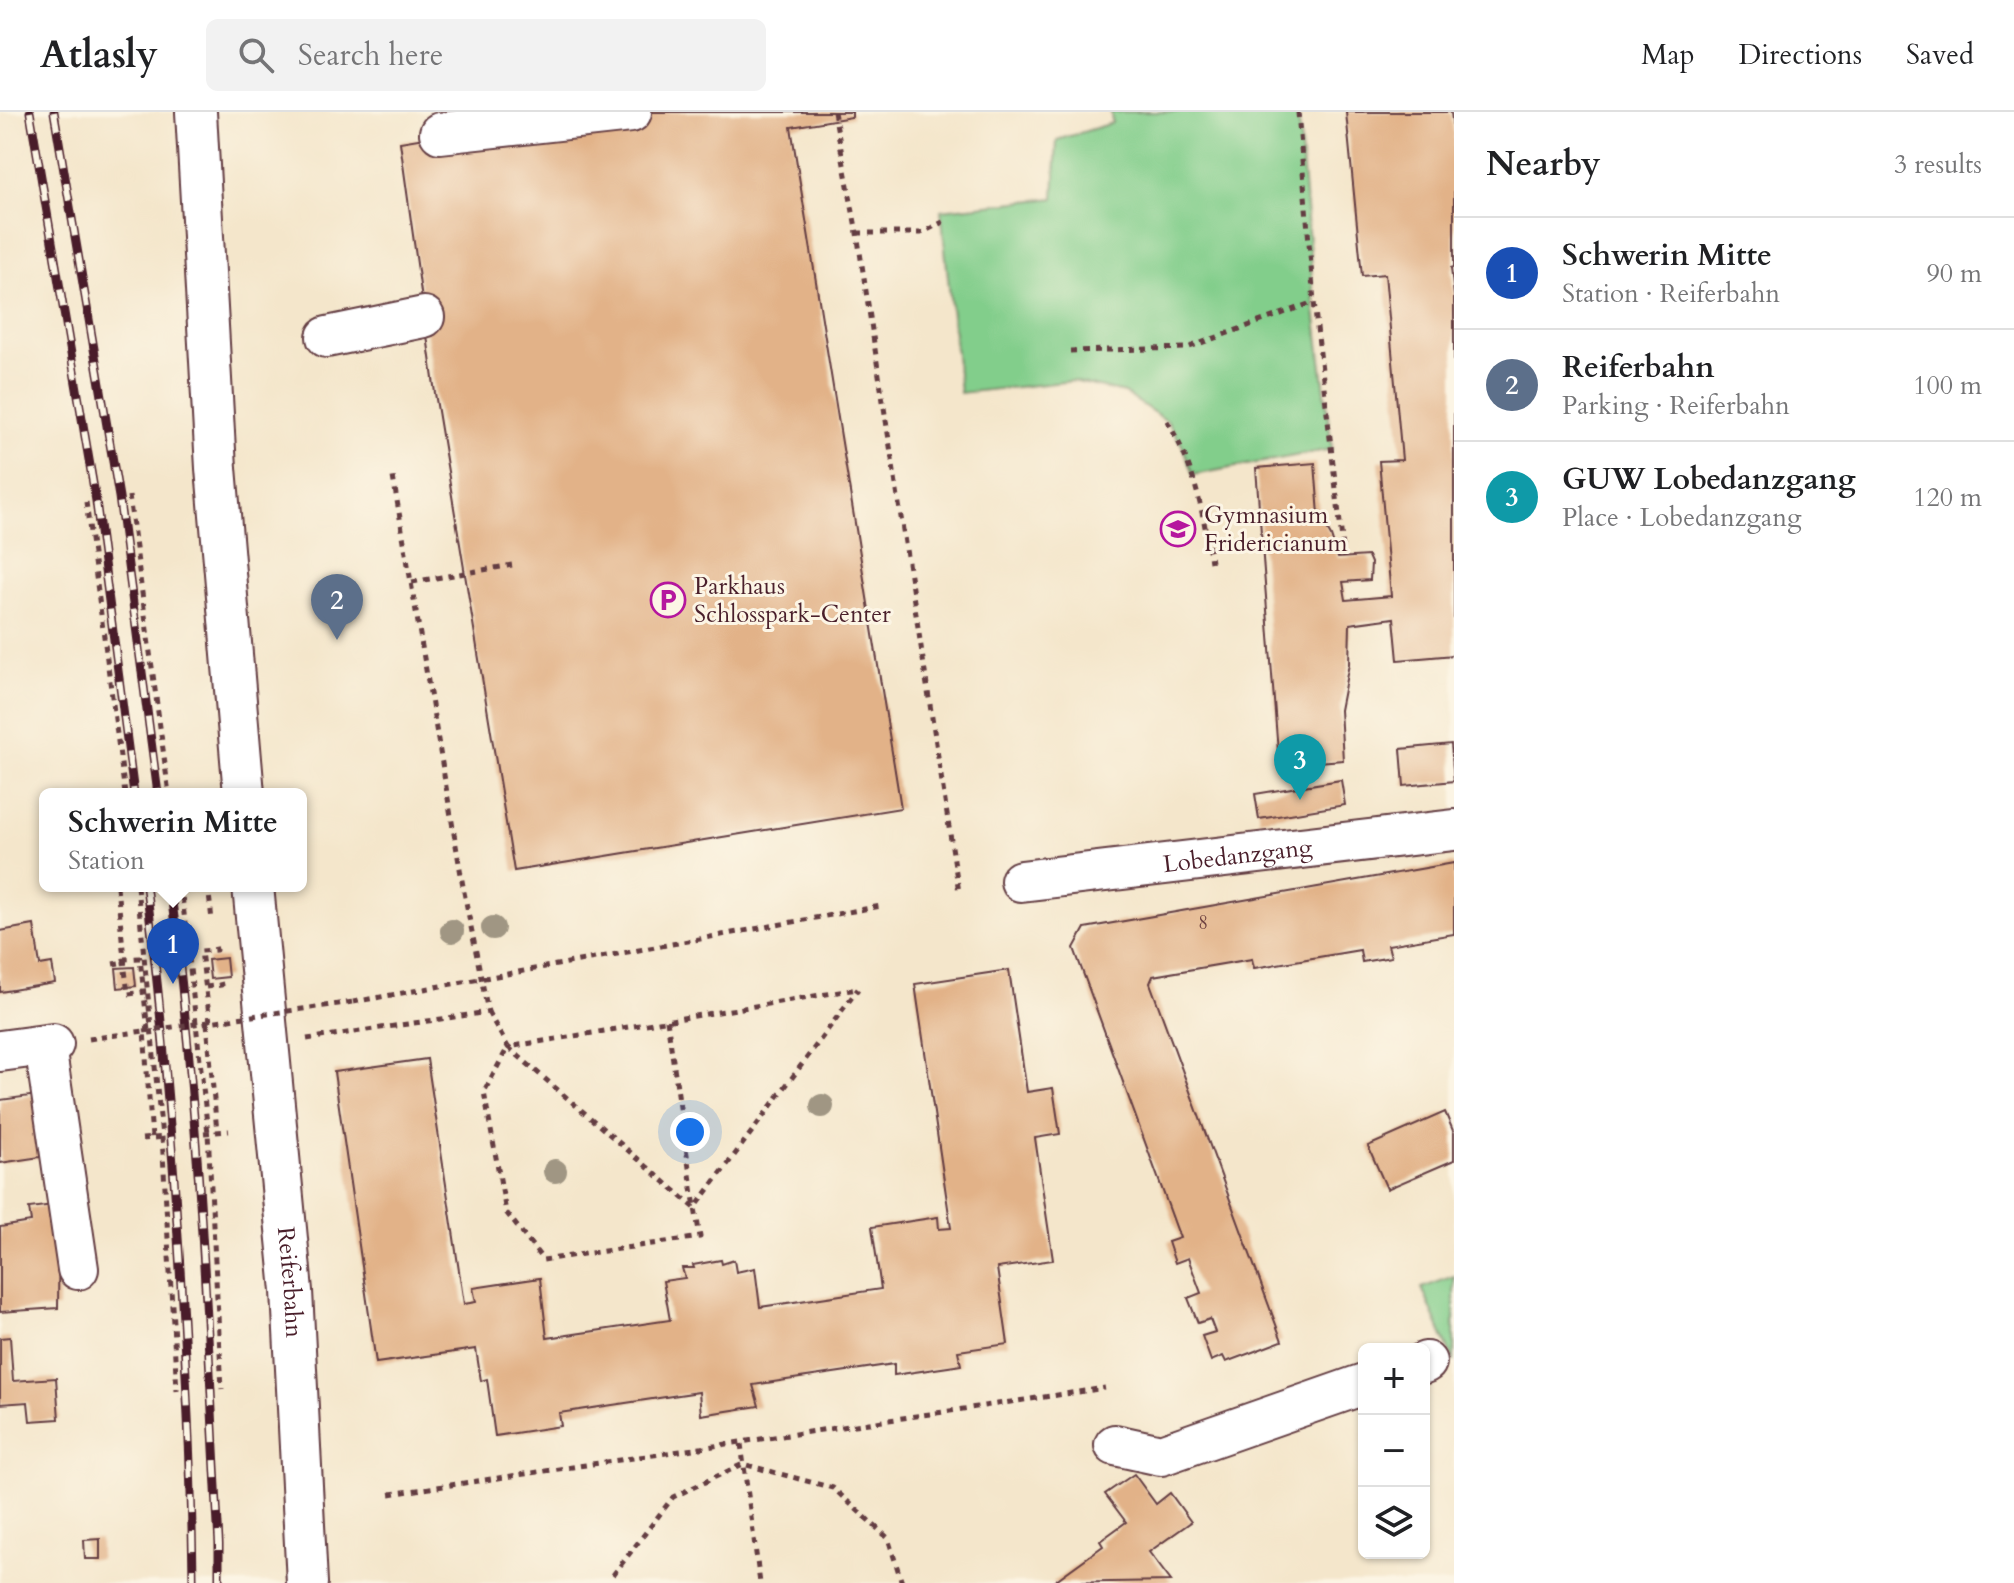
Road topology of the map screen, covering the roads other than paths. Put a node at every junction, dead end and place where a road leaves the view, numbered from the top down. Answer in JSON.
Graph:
{"nodes":[{"id":1,"x":196,"y":112,"type":"edge"},
{"id":2,"x":631,"y":112,"type":"edge"},
{"id":3,"x":440,"y":133,"type":"dead end"},
{"id":4,"x":424,"y":317,"type":"dead end"},
{"id":5,"x":327,"y":337,"type":"dead end"},
{"id":6,"x":243,"y":788,"type":"edge"},
{"id":7,"x":1454,"y":830,"type":"edge"},
{"id":8,"x":1021,"y":881,"type":"dead end"},
{"id":9,"x":254,"y":892,"type":"edge"},
{"id":10,"x":0,"y":1051,"type":"edge"},
{"id":11,"x":78,"y":1269,"type":"dead end"},
{"id":12,"x":1358,"y":1386,"type":"edge"},
{"id":13,"x":1115,"y":1445,"type":"dead end"},
{"id":14,"x":307,"y":1583,"type":"edge"}],
"edges":[{"from":1,"to":6,"type":"street"},
{"from":2,"to":3,"type":"street"},
{"from":4,"to":5,"type":"street"},
{"from":7,"to":8,"type":"street","name":"Lobedanzgang"},
{"from":9,"to":14,"type":"street","name":"Reiferbahn"},
{"from":10,"to":11,"type":"street"},
{"from":12,"to":13,"type":"street"}]}
